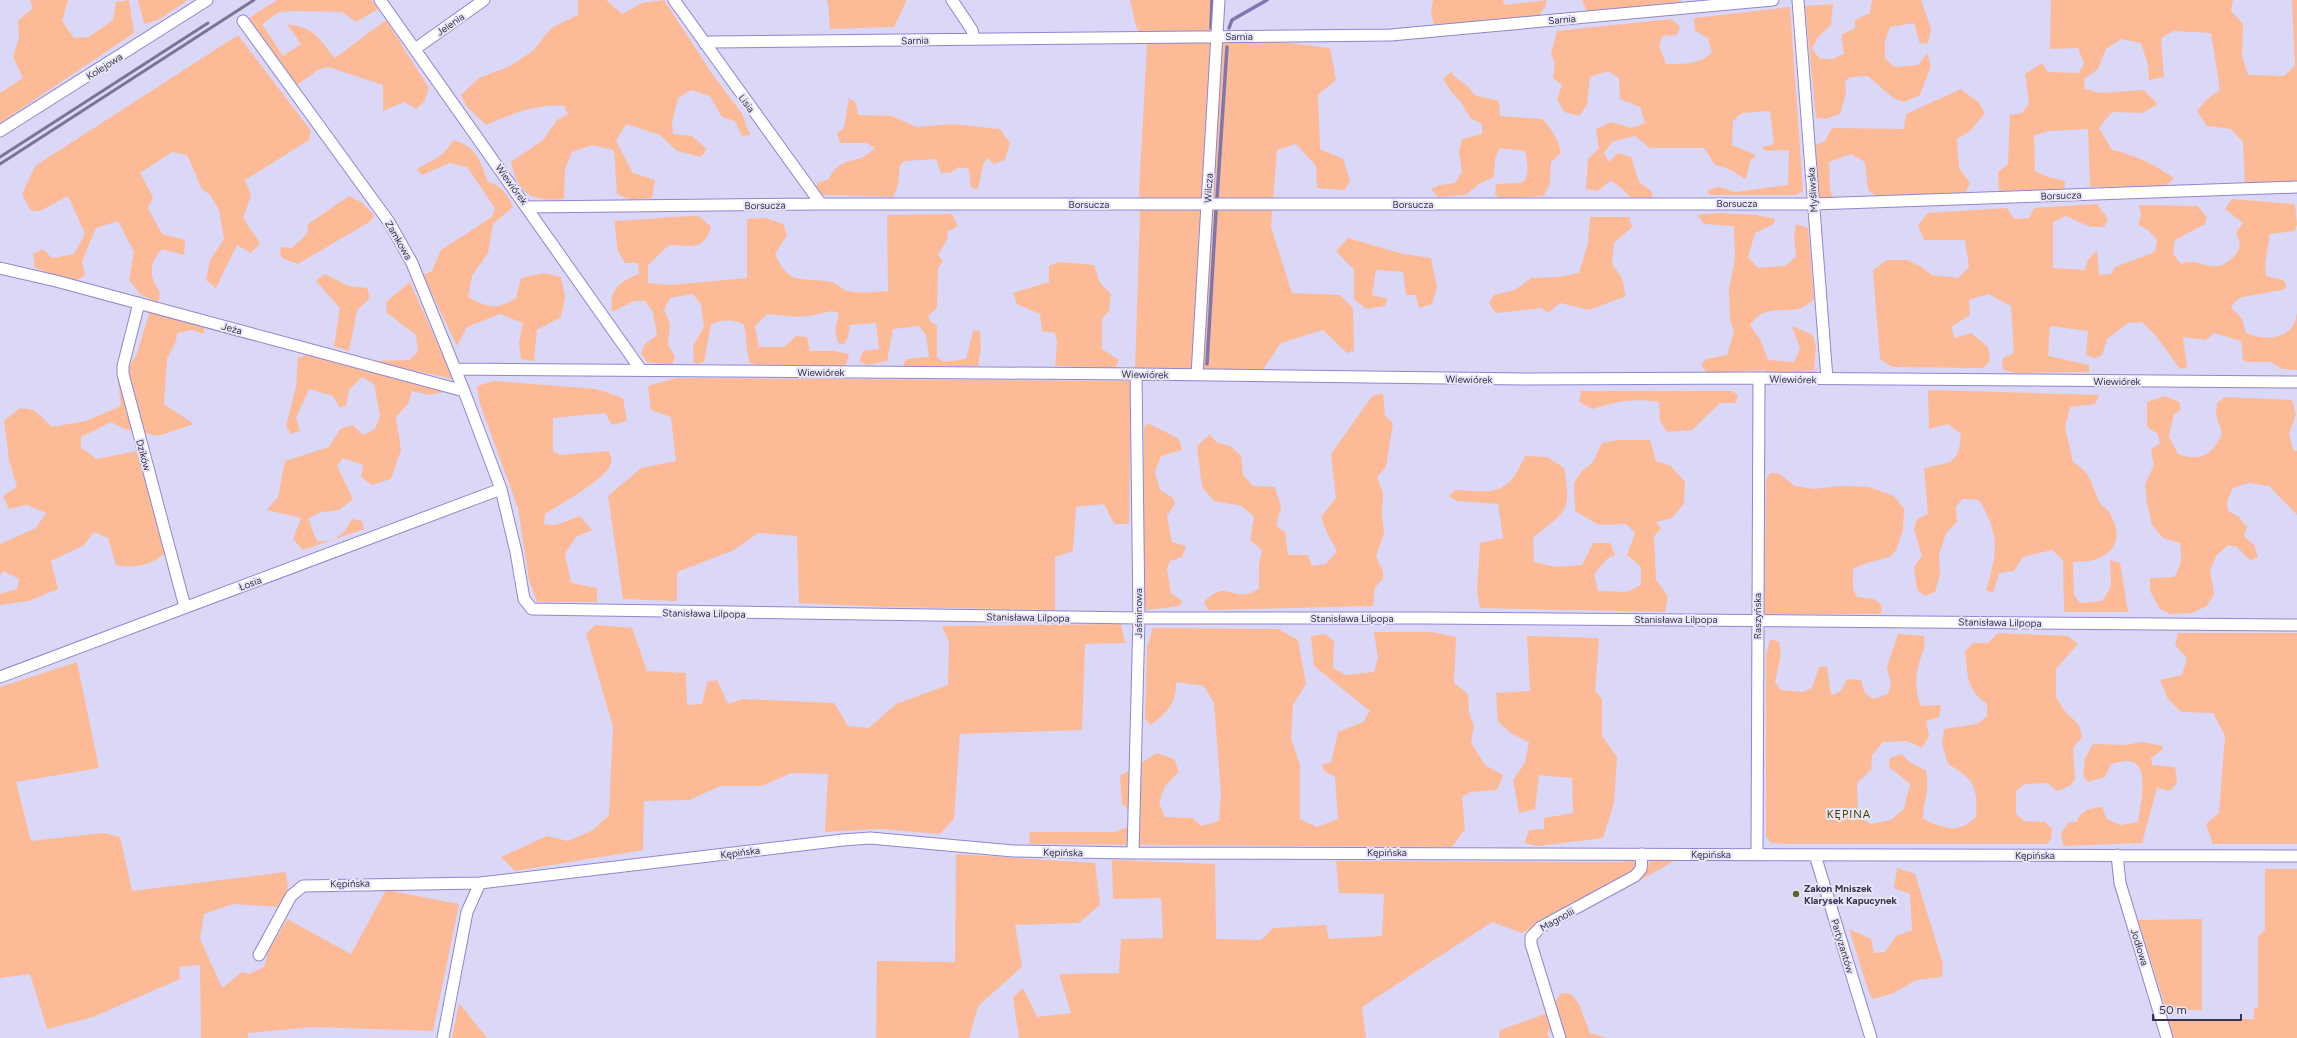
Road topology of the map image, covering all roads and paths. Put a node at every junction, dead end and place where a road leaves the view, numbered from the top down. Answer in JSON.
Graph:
{"nodes":[{"id":1,"x":207,"y":0,"type":"edge"},
{"id":2,"x":380,"y":0,"type":"edge"},
{"id":3,"x":484,"y":0,"type":"edge"},
{"id":4,"x":674,"y":0,"type":"edge"},
{"id":5,"x":952,"y":0,"type":"edge"},
{"id":6,"x":1219,"y":0,"type":"edge"},
{"id":7,"x":1773,"y":0,"type":"edge"},
{"id":8,"x":1798,"y":0,"type":"edge"},
{"id":9,"x":243,"y":21,"type":"dead end"},
{"id":10,"x":1217,"y":36,"type":"junction"},
{"id":11,"x":974,"y":39,"type":"junction"},
{"id":12,"x":704,"y":44,"type":"junction"},
{"id":13,"x":415,"y":49,"type":"junction"},
{"id":14,"x":0,"y":131,"type":"edge"},
{"id":15,"x":2297,"y":187,"type":"edge"},
{"id":16,"x":820,"y":204,"type":"junction"},
{"id":17,"x":1208,"y":204,"type":"junction"},
{"id":18,"x":1814,"y":204,"type":"junction"},
{"id":19,"x":528,"y":207,"type":"junction"},
{"id":20,"x":0,"y":268,"type":"edge"},
{"id":21,"x":139,"y":303,"type":"junction"},
{"id":22,"x":455,"y":369,"type":"junction"},
{"id":23,"x":641,"y":370,"type":"junction"},
{"id":24,"x":1136,"y":374,"type":"junction"},
{"id":25,"x":1197,"y":375,"type":"junction"},
{"id":26,"x":1759,"y":378,"type":"junction"},
{"id":27,"x":1827,"y":379,"type":"junction"},
{"id":28,"x":2297,"y":382,"type":"edge"},
{"id":29,"x":464,"y":390,"type":"junction"},
{"id":30,"x":501,"y":489,"type":"junction"},
{"id":31,"x":185,"y":607,"type":"junction"},
{"id":32,"x":1139,"y":618,"type":"junction"},
{"id":33,"x":1757,"y":620,"type":"junction"},
{"id":34,"x":2297,"y":625,"type":"edge"},
{"id":35,"x":0,"y":677,"type":"edge"},
{"id":36,"x":1133,"y":853,"type":"junction"},
{"id":37,"x":1642,"y":854,"type":"junction"},
{"id":38,"x":1757,"y":854,"type":"junction"},
{"id":39,"x":1816,"y":855,"type":"junction"},
{"id":40,"x":2116,"y":855,"type":"junction"},
{"id":41,"x":2297,"y":856,"type":"edge"},
{"id":42,"x":480,"y":883,"type":"junction"},
{"id":43,"x":259,"y":955,"type":"dead end"},
{"id":44,"x":443,"y":1038,"type":"edge"},
{"id":45,"x":1560,"y":1038,"type":"edge"},
{"id":46,"x":1871,"y":1038,"type":"edge"},
{"id":47,"x":2167,"y":1038,"type":"edge"}],
"edges":[{"from":1,"to":14,"type":"street","name":"Kolejowa"},
{"from":2,"to":13,"type":"street","name":"Wiewiórek"},
{"from":3,"to":13,"type":"street","name":"Jelenia"},
{"from":4,"to":12,"type":"street","name":"Lisia"},
{"from":5,"to":11,"type":"street"},
{"from":6,"to":10,"type":"street","name":"Wilcza"},
{"from":7,"to":10,"type":"street","name":"Sarnia"},
{"from":8,"to":18,"type":"street","name":"Myśliwska"},
{"from":9,"to":22,"type":"street","name":"Zamkowa"},
{"from":10,"to":11,"type":"street","name":"Sarnia"},
{"from":10,"to":17,"type":"street","name":"Wilcza"},
{"from":11,"to":12,"type":"street","name":"Sarnia"},
{"from":12,"to":16,"type":"street","name":"Lisia"},
{"from":13,"to":19,"type":"street","name":"Wiewiórek"},
{"from":15,"to":18,"type":"street","name":"Borsucza"},
{"from":16,"to":17,"type":"street","name":"Borsucza"},
{"from":16,"to":19,"type":"street","name":"Borsucza"},
{"from":17,"to":18,"type":"street","name":"Borsucza"},
{"from":17,"to":25,"type":"street","name":"Wilcza"},
{"from":18,"to":27,"type":"street","name":"Myśliwska"},
{"from":19,"to":23,"type":"street","name":"Wiewiórek"},
{"from":20,"to":21,"type":"street","name":"Jeża"},
{"from":21,"to":29,"type":"street","name":"Jeża"},
{"from":21,"to":31,"type":"street","name":"Dzików"},
{"from":22,"to":23,"type":"street","name":"Wiewiórek"},
{"from":22,"to":29,"type":"street","name":"Zamkowa"},
{"from":23,"to":24,"type":"street","name":"Wiewiórek"},
{"from":24,"to":25,"type":"street","name":"Wiewiórek"},
{"from":24,"to":32,"type":"street","name":"Jaśminowa"},
{"from":25,"to":26,"type":"street","name":"Wiewiórek"},
{"from":26,"to":27,"type":"street","name":"Wiewiórek"},
{"from":26,"to":33,"type":"street","name":"Raszyńska"},
{"from":27,"to":28,"type":"street","name":"Wiewiórek"},
{"from":29,"to":30,"type":"street","name":"Zamkowa"},
{"from":30,"to":31,"type":"street","name":"Łosia"},
{"from":30,"to":32,"type":"street","name":"Stanisława Lilpopa"},
{"from":31,"to":35,"type":"street","name":"Łosia"},
{"from":32,"to":33,"type":"street","name":"Stanisława Lilpopa"},
{"from":32,"to":36,"type":"street","name":"Jaśminowa"},
{"from":33,"to":34,"type":"street","name":"Stanisława Lilpopa"},
{"from":33,"to":38,"type":"street","name":"Raszyńska"},
{"from":36,"to":37,"type":"street","name":"Kępińska"},
{"from":36,"to":42,"type":"street","name":"Kępińska"},
{"from":37,"to":38,"type":"street","name":"Kępińska"},
{"from":37,"to":45,"type":"street","name":"Magnolii"},
{"from":38,"to":39,"type":"street","name":"Kępińska"},
{"from":39,"to":40,"type":"street","name":"Kępińska"},
{"from":39,"to":46,"type":"street","name":"Partyzantów"},
{"from":40,"to":41,"type":"street","name":"Kępińska"},
{"from":40,"to":47,"type":"street","name":"Jodłowa"},
{"from":42,"to":43,"type":"street","name":"Kępińska"},
{"from":42,"to":44,"type":"street"}]}
